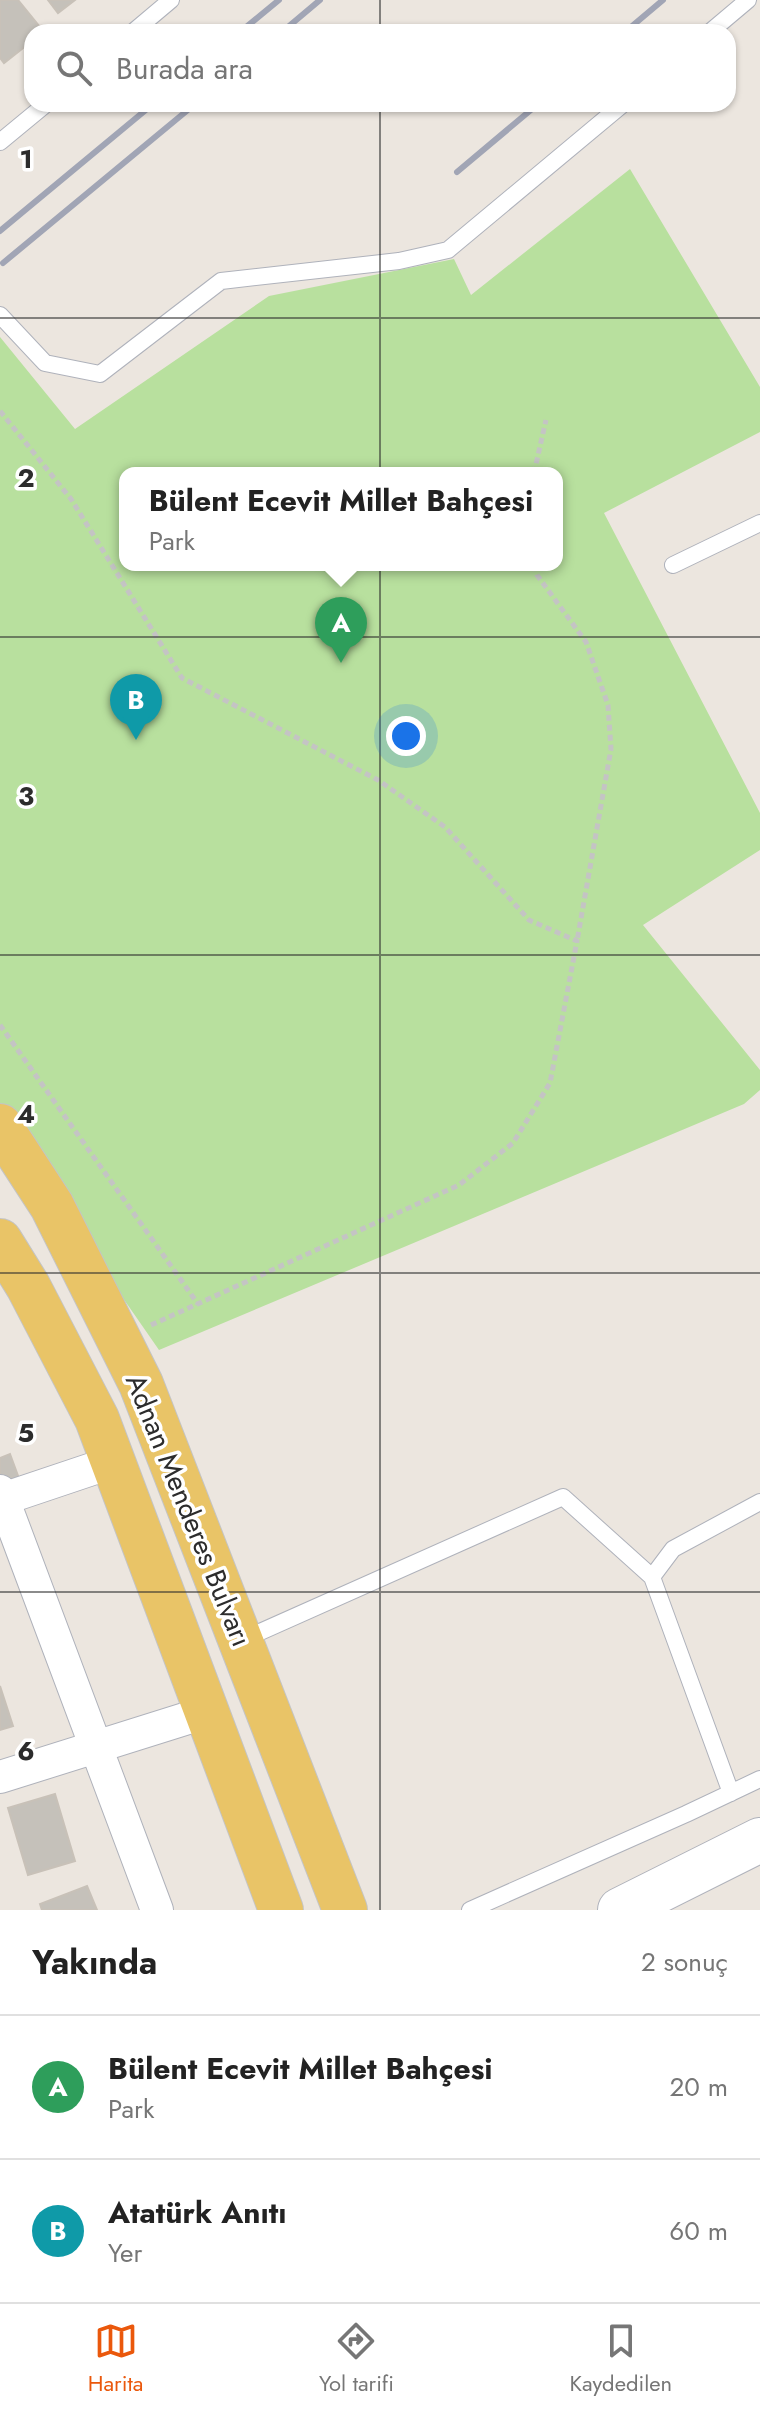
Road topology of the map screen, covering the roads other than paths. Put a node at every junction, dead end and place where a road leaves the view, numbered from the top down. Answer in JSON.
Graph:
{"nodes":[{"id":1,"x":171,"y":0,"type":"edge"},
{"id":2,"x":748,"y":0,"type":"edge"},
{"id":3,"x":142,"y":24,"type":"edge"},
{"id":4,"x":720,"y":24,"type":"edge"},
{"id":5,"x":36,"y":112,"type":"edge"},
{"id":6,"x":613,"y":112,"type":"edge"},
{"id":7,"x":0,"y":142,"type":"edge"},
{"id":8,"x":0,"y":315,"type":"edge"},
{"id":9,"x":760,"y":523,"type":"edge"},
{"id":10,"x":673,"y":565,"type":"dead end"},
{"id":11,"x":0,"y":1126,"type":"edge"},
{"id":12,"x":0,"y":1241,"type":"edge"},
{"id":13,"x":113,"y":1462,"type":"junction"},
{"id":14,"x":1,"y":1497,"type":"edge"},
{"id":15,"x":760,"y":1502,"type":"edge"},
{"id":16,"x":652,"y":1577,"type":"junction"},
{"id":17,"x":241,"y":1640,"type":"junction"},
{"id":18,"x":207,"y":1712,"type":"junction"},
{"id":19,"x":94,"y":1747,"type":"junction"},
{"id":20,"x":0,"y":1777,"type":"edge"},
{"id":21,"x":760,"y":1779,"type":"edge"},
{"id":22,"x":731,"y":1793,"type":"junction"},
{"id":23,"x":760,"y":1840,"type":"edge"},
{"id":24,"x":157,"y":1910,"type":"edge"},
{"id":25,"x":281,"y":1910,"type":"edge"},
{"id":26,"x":345,"y":1910,"type":"edge"},
{"id":27,"x":470,"y":1910,"type":"edge"},
{"id":28,"x":620,"y":1910,"type":"edge"}],
"edges":[{"from":1,"to":3,"type":"lane"},
{"from":2,"to":4,"type":"lane"},
{"from":5,"to":7,"type":"lane"},
{"from":6,"to":8,"type":"lane"},
{"from":9,"to":10,"type":"lane"},
{"from":11,"to":17,"type":"main road","name":"Adnan Menderes Bulvarı"},
{"from":12,"to":13,"type":"main road","name":"Adnan Menderes Bulvarı"},
{"from":13,"to":14,"type":"street"},
{"from":13,"to":18,"type":"main road","name":"Adnan Menderes Bulvarı"},
{"from":14,"to":19,"type":"street"},
{"from":15,"to":16,"type":"lane"},
{"from":16,"to":17,"type":"lane"},
{"from":16,"to":22,"type":"lane"},
{"from":17,"to":26,"type":"main road","name":"Adnan Menderes Bulvarı"},
{"from":18,"to":19,"type":"street"},
{"from":18,"to":25,"type":"main road","name":"Adnan Menderes Bulvarı"},
{"from":19,"to":20,"type":"street"},
{"from":19,"to":24,"type":"street"},
{"from":21,"to":22,"type":"lane"},
{"from":22,"to":27,"type":"lane"},
{"from":23,"to":28,"type":"street"}]}
